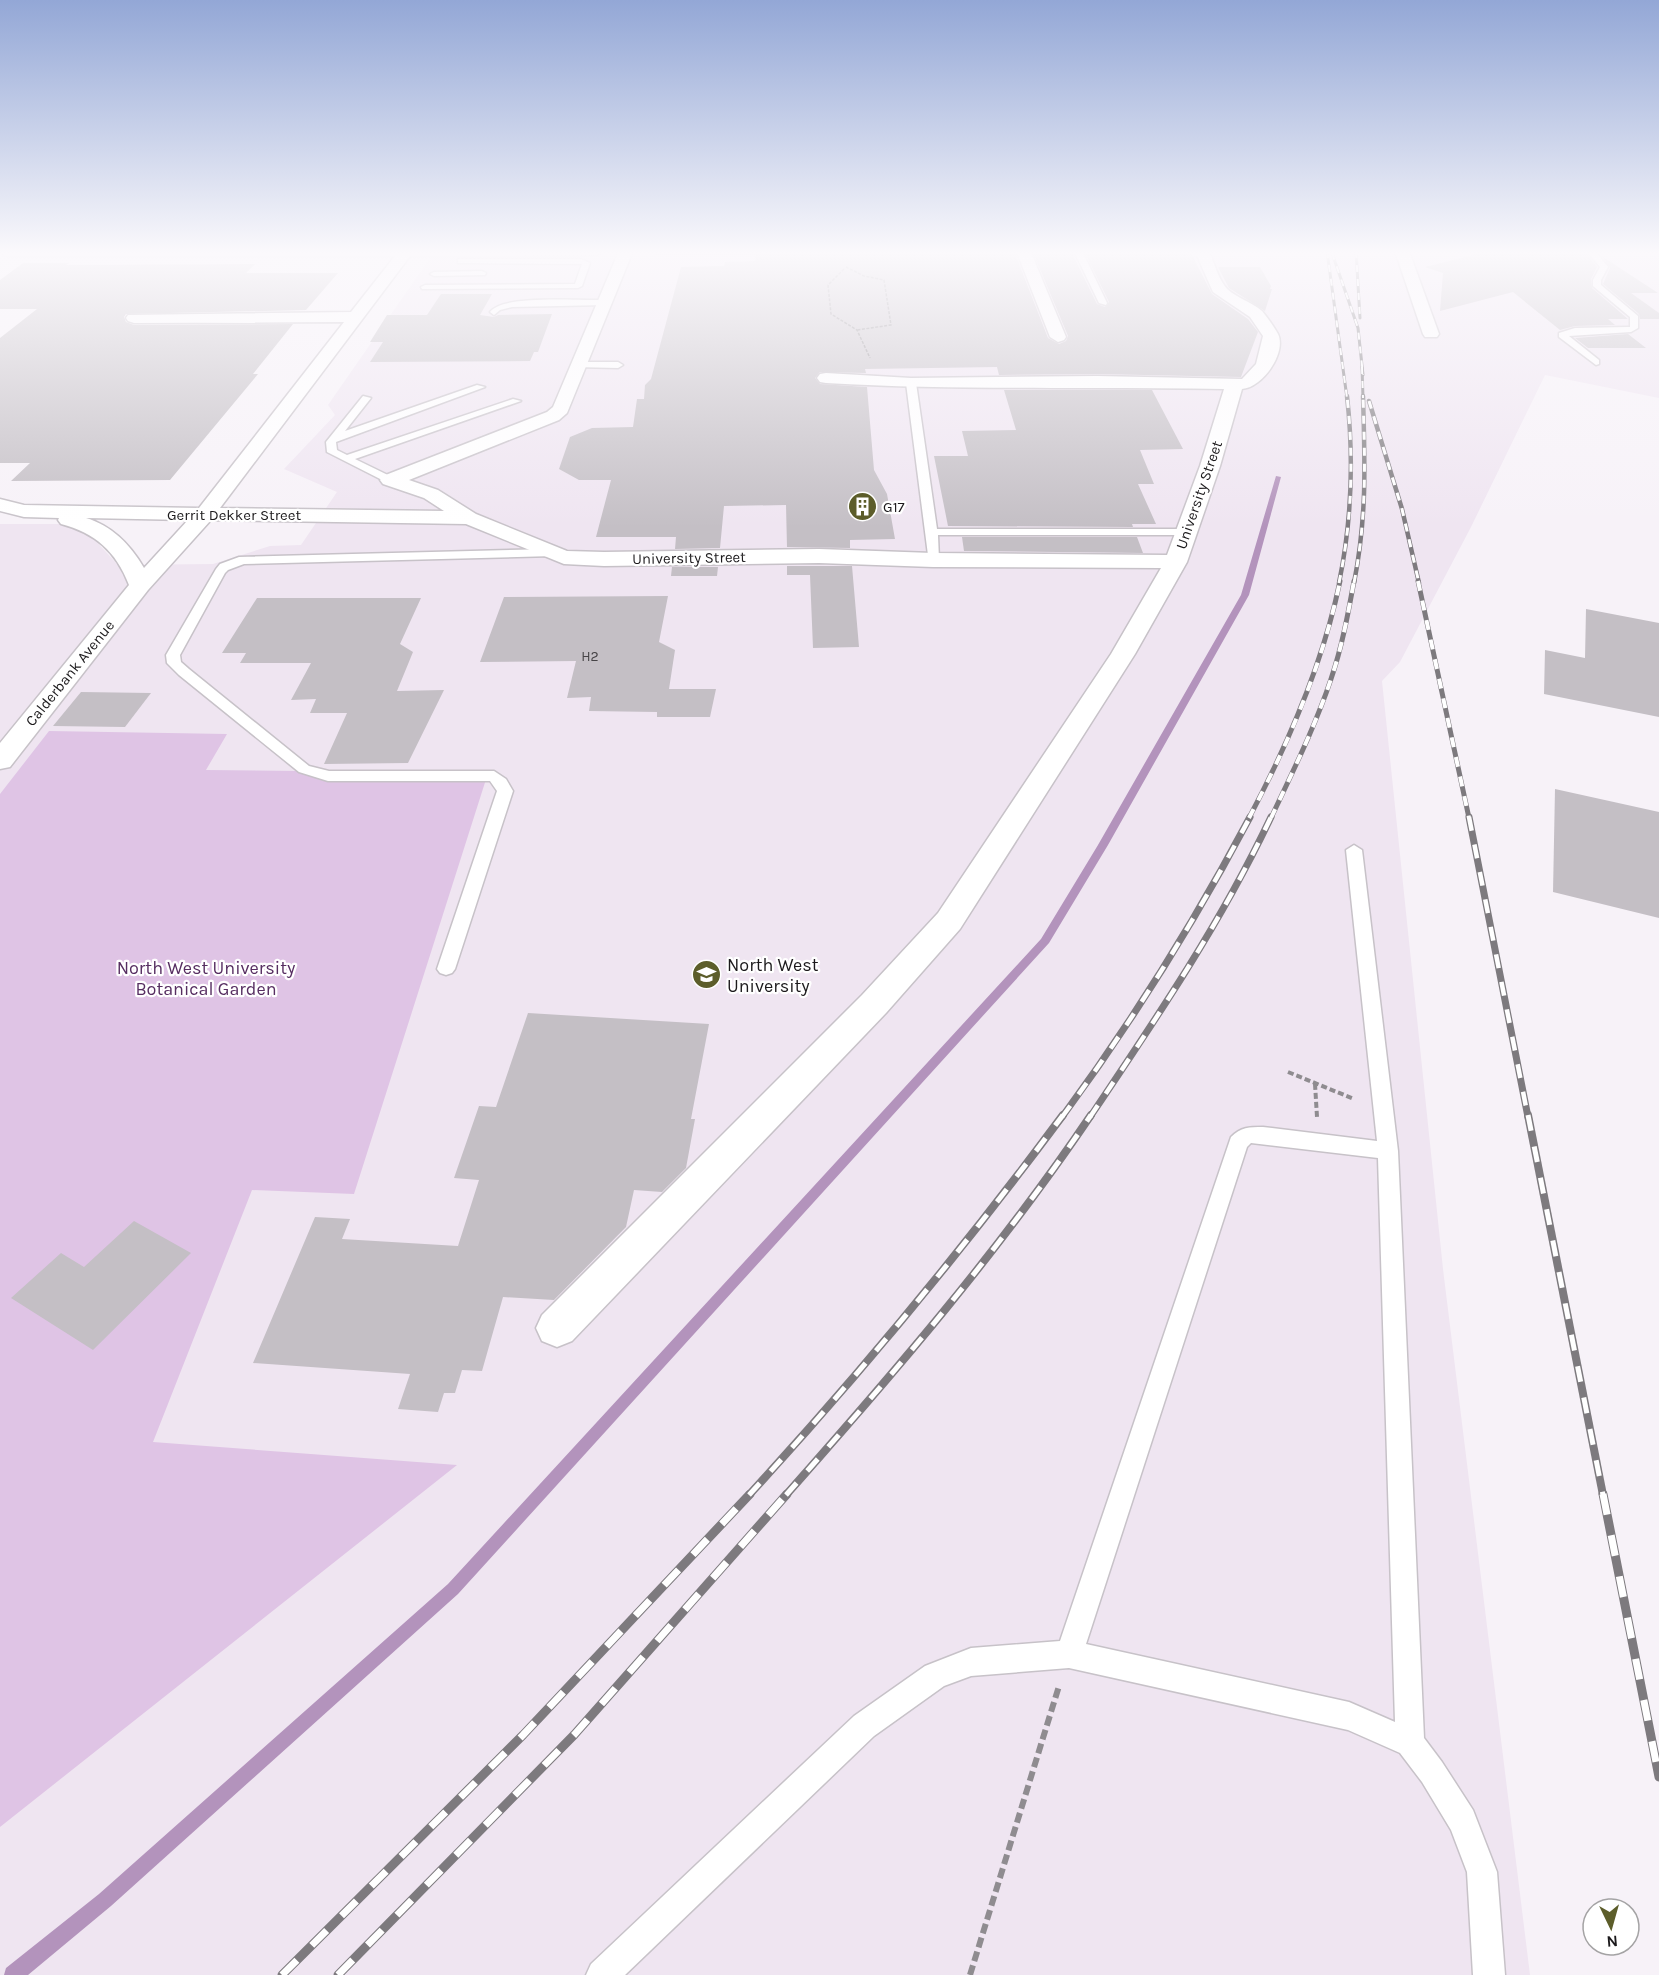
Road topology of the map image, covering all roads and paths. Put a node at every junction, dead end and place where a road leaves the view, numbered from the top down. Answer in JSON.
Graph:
{"nodes":[{"id":1,"x":335,"y":343,"type":"edge"},
{"id":2,"x":586,"y":343,"type":"edge"},
{"id":3,"x":1270,"y":343,"type":"edge"},
{"id":4,"x":1572,"y":343,"type":"edge"},
{"id":5,"x":1596,"y":362,"type":"dead end"},
{"id":6,"x":577,"y":365,"type":"junction"},
{"id":7,"x":618,"y":365,"type":"dead end"},
{"id":8,"x":826,"y":378,"type":"dead end"},
{"id":9,"x":911,"y":383,"type":"junction"},
{"id":10,"x":1234,"y":385,"type":"junction"},
{"id":11,"x":480,"y":387,"type":"dead end"},
{"id":12,"x":366,"y":398,"type":"dead end"},
{"id":13,"x":516,"y":401,"type":"dead end"},
{"id":14,"x":335,"y":438,"type":"junction"},
{"id":15,"x":346,"y":459,"type":"junction"},
{"id":16,"x":384,"y":488,"type":"junction"},
{"id":17,"x":217,"y":496,"type":"junction"},
{"id":18,"x":287,"y":496,"type":"dead end"},
{"id":19,"x":0,"y":503,"type":"edge"},
{"id":20,"x":24,"y":511,"type":"junction"},
{"id":21,"x":203,"y":516,"type":"junction"},
{"id":22,"x":469,"y":519,"type":"junction"},
{"id":23,"x":932,"y":531,"type":"junction"},
{"id":24,"x":1185,"y":532,"type":"junction"},
{"id":25,"x":550,"y":553,"type":"junction"},
{"id":26,"x":933,"y":560,"type":"junction"},
{"id":27,"x":1176,"y":562,"type":"junction"},
{"id":28,"x":140,"y":585,"type":"junction"},
{"id":29,"x":0,"y":761,"type":"edge"},
{"id":30,"x":1354,"y":850,"type":"dead end"},
{"id":31,"x":446,"y":969,"type":"dead end"},
{"id":32,"x":1288,"y":1072,"type":"dead end"},
{"id":33,"x":1383,"y":1109,"type":"junction"},
{"id":34,"x":1388,"y":1151,"type":"junction"},
{"id":35,"x":557,"y":1328,"type":"dead end"},
{"id":36,"x":1069,"y":1654,"type":"junction"},
{"id":37,"x":1410,"y":1743,"type":"junction"},
{"id":38,"x":602,"y":1975,"type":"edge"},
{"id":39,"x":970,"y":1975,"type":"edge"},
{"id":40,"x":1489,"y":1975,"type":"edge"}],
"edges":[{"from":1,"to":17,"type":"street","name":"Calderbank Avenue"},
{"from":2,"to":6,"type":"street"},
{"from":3,"to":10,"type":"street"},
{"from":4,"to":5,"type":"lane"},
{"from":6,"to":7,"type":"lane"},
{"from":6,"to":16,"type":"street"},
{"from":8,"to":9,"type":"street"},
{"from":9,"to":10,"type":"street"},
{"from":9,"to":23,"type":"lane"},
{"from":10,"to":24,"type":"street","name":"University Street"},
{"from":11,"to":14,"type":"lane"},
{"from":12,"to":14,"type":"lane"},
{"from":13,"to":15,"type":"lane"},
{"from":14,"to":15,"type":"lane"},
{"from":15,"to":16,"type":"lane"},
{"from":16,"to":22,"type":"street","name":"University Street"},
{"from":17,"to":18,"type":"street","name":"Gerrit Dekker Street"},
{"from":17,"to":19,"type":"street","name":"Gerrit Dekker Street"},
{"from":17,"to":21,"type":"street","name":"Calderbank Avenue"},
{"from":19,"to":20,"type":"street","name":"Gerrit Dekker Street"},
{"from":20,"to":21,"type":"street","name":"Gerrit Dekker Street"},
{"from":20,"to":28,"type":"street"},
{"from":21,"to":22,"type":"street","name":"Gerrit Dekker Street"},
{"from":21,"to":28,"type":"street","name":"Calderbank Avenue"},
{"from":22,"to":25,"type":"street","name":"University Street"},
{"from":23,"to":24,"type":"lane"},
{"from":23,"to":26,"type":"lane"},
{"from":24,"to":27,"type":"street","name":"University Street"},
{"from":25,"to":26,"type":"street","name":"University Street"},
{"from":25,"to":31,"type":"lane"},
{"from":26,"to":27,"type":"street","name":"University Street"},
{"from":27,"to":35,"type":"street"},
{"from":28,"to":29,"type":"street","name":"Calderbank Avenue"},
{"from":30,"to":33,"type":"lane"},
{"from":32,"to":33,"type":"path"},
{"from":33,"to":34,"type":"lane"},
{"from":34,"to":36,"type":"lane"},
{"from":34,"to":37,"type":"lane"},
{"from":36,"to":37,"type":"lane"},
{"from":36,"to":38,"type":"lane"},
{"from":36,"to":39,"type":"path"},
{"from":37,"to":40,"type":"lane"}]}
